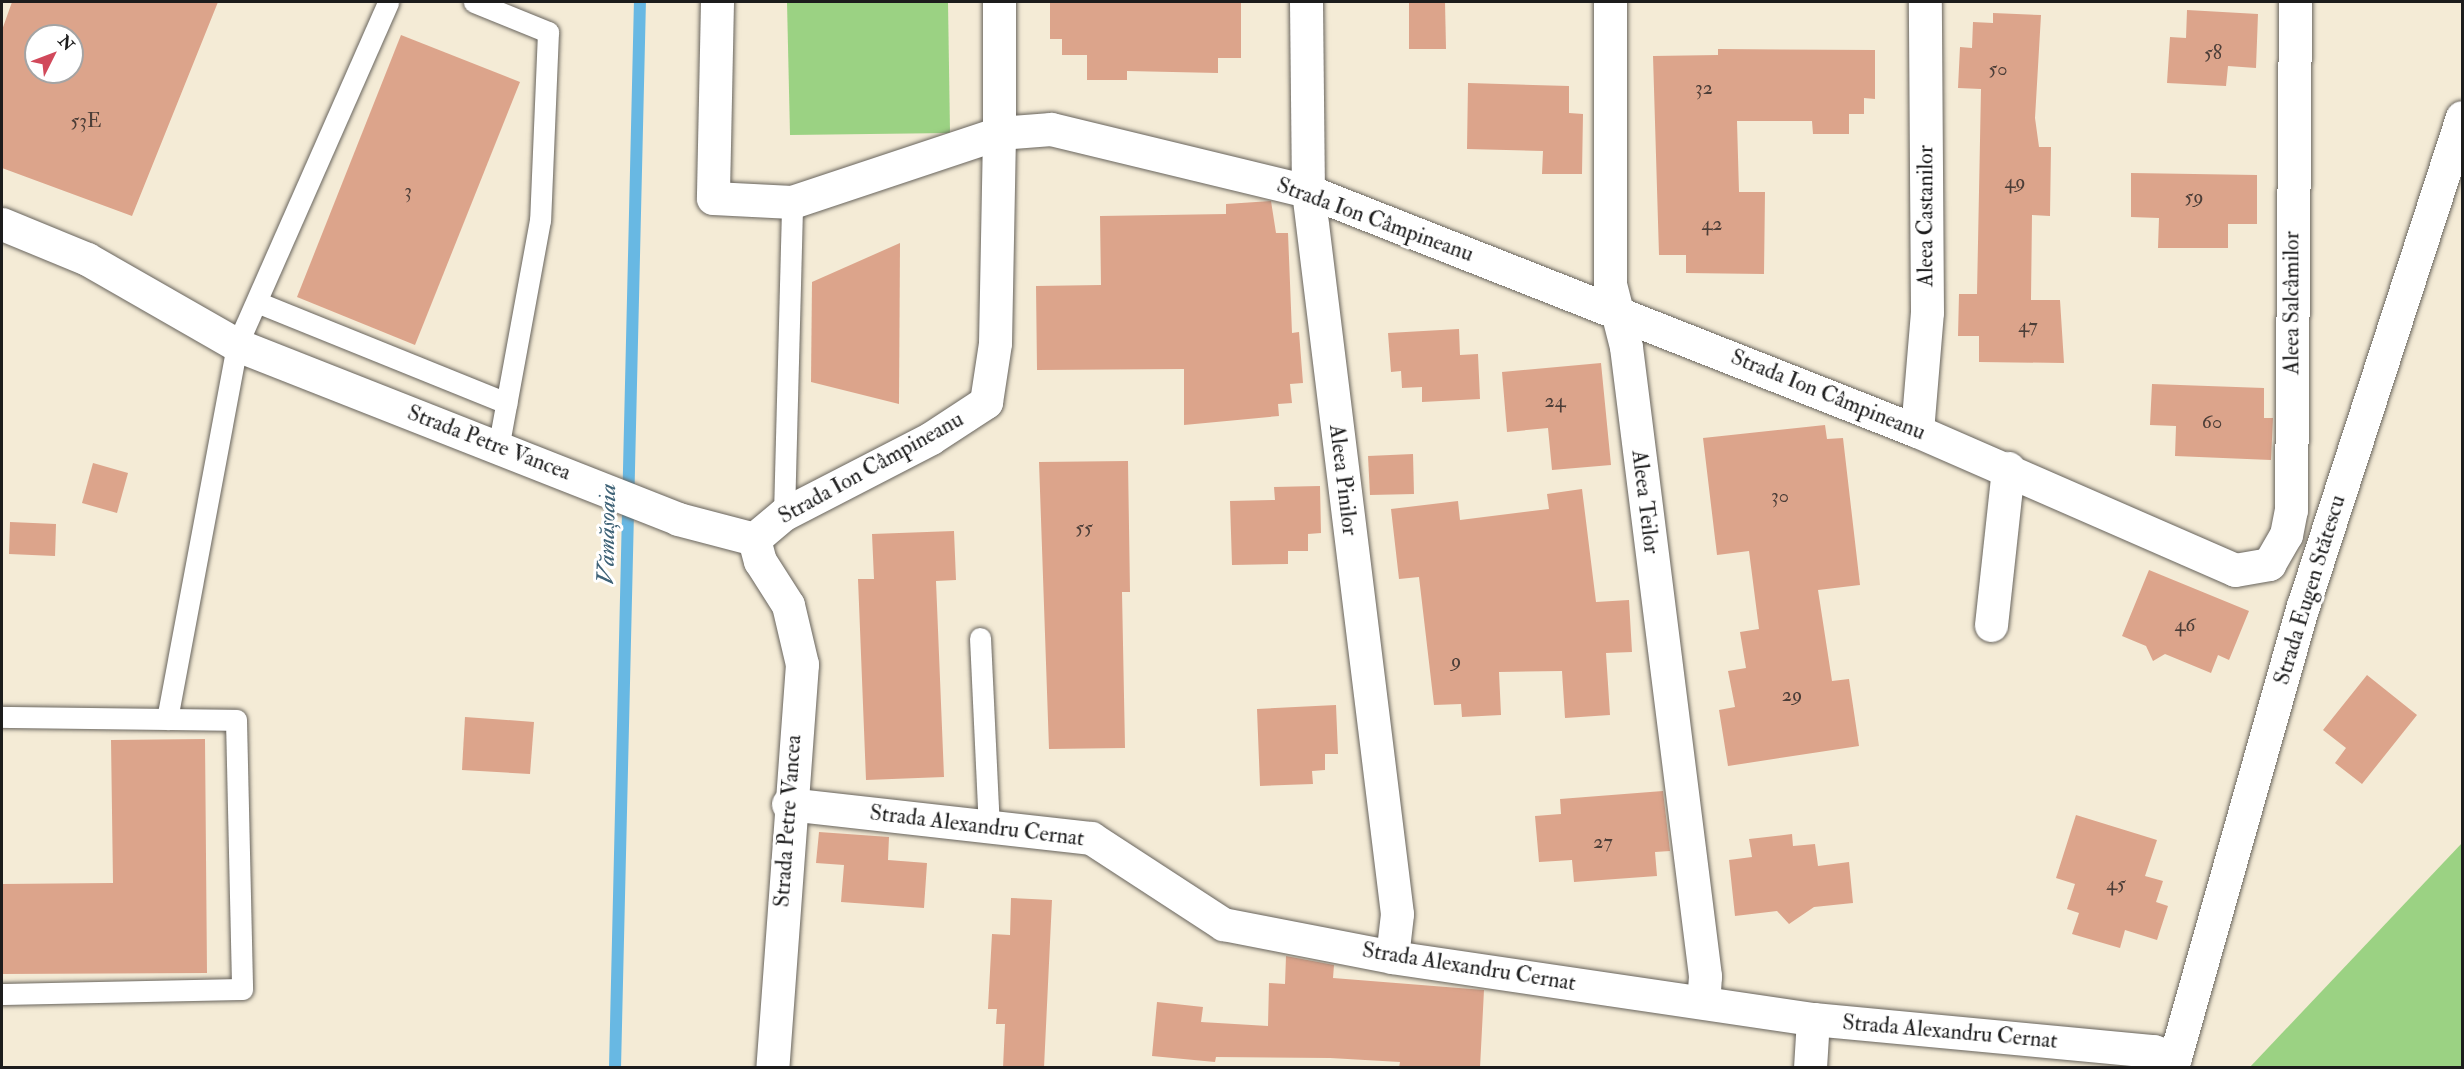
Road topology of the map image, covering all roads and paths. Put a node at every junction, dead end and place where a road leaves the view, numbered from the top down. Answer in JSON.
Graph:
{"nodes":[{"id":1,"x":388,"y":2,"type":"edge"},
{"id":2,"x":474,"y":2,"type":"edge"},
{"id":3,"x":717,"y":2,"type":"edge"},
{"id":4,"x":999,"y":2,"type":"edge"},
{"id":5,"x":1306,"y":2,"type":"edge"},
{"id":6,"x":1610,"y":2,"type":"edge"},
{"id":7,"x":1924,"y":2,"type":"edge"},
{"id":8,"x":2295,"y":2,"type":"edge"},
{"id":9,"x":2463,"y":117,"type":"edge"},
{"id":10,"x":999,"y":133,"type":"junction"},
{"id":11,"x":1308,"y":191,"type":"junction"},
{"id":12,"x":792,"y":202,"type":"junction"},
{"id":13,"x":2,"y":224,"type":"edge"},
{"id":14,"x":259,"y":303,"type":"junction"},
{"id":15,"x":1621,"y":313,"type":"junction"},
{"id":16,"x":237,"y":345,"type":"junction"},
{"id":17,"x":507,"y":403,"type":"junction"},
{"id":18,"x":1917,"y":431,"type":"junction"},
{"id":19,"x":498,"y":448,"type":"junction"},
{"id":20,"x":2008,"y":468,"type":"junction"},
{"id":21,"x":784,"y":514,"type":"junction"},
{"id":22,"x":754,"y":539,"type":"junction"},
{"id":23,"x":2235,"y":570,"type":"joint"},
{"id":24,"x":1991,"y":625,"type":"dead end"},
{"id":25,"x":980,"y":638,"type":"dead end"},
{"id":26,"x":2,"y":717,"type":"edge"},
{"id":27,"x":167,"y":719,"type":"junction"},
{"id":28,"x":788,"y":804,"type":"junction"},
{"id":29,"x":989,"y":829,"type":"junction"},
{"id":30,"x":1392,"y":957,"type":"junction"},
{"id":31,"x":2,"y":994,"type":"edge"},
{"id":32,"x":1704,"y":1002,"type":"junction"},
{"id":33,"x":1813,"y":1019,"type":"junction"},
{"id":34,"x":2174,"y":1063,"type":"edge"},
{"id":35,"x":772,"y":1068,"type":"edge"},
{"id":36,"x":1809,"y":1068,"type":"edge"}],
"edges":[{"from":1,"to":14,"type":"lane"},
{"from":2,"to":17,"type":"lane"},
{"from":3,"to":12,"type":"street"},
{"from":4,"to":10,"type":"street"},
{"from":5,"to":11,"type":"street","name":"Aleea Pinilor"},
{"from":6,"to":15,"type":"street","name":"Aleea Teilor"},
{"from":7,"to":18,"type":"street","name":"Aleea Castanilor"},
{"from":8,"to":23,"type":"street","name":"Aleea Salcâmilor"},
{"from":9,"to":34,"type":"street","name":"Strada Eugen Stătescu"},
{"from":10,"to":11,"type":"street","name":"Strada Ion Câmpineanu"},
{"from":10,"to":12,"type":"street"},
{"from":10,"to":21,"type":"street","name":"Strada Ion Câmpineanu"},
{"from":11,"to":15,"type":"street","name":"Strada Ion Câmpineanu"},
{"from":11,"to":30,"type":"street","name":"Aleea Pinilor"},
{"from":12,"to":21,"type":"lane"},
{"from":13,"to":16,"type":"street","name":"Strada Petre Vancea"},
{"from":14,"to":16,"type":"lane"},
{"from":14,"to":17,"type":"lane"},
{"from":15,"to":18,"type":"street","name":"Strada Ion Câmpineanu"},
{"from":15,"to":32,"type":"street","name":"Aleea Teilor"},
{"from":16,"to":19,"type":"street","name":"Strada Petre Vancea"},
{"from":16,"to":27,"type":"lane"},
{"from":17,"to":19,"type":"lane"},
{"from":18,"to":20,"type":"street","name":"Strada Ion Câmpineanu"},
{"from":19,"to":22,"type":"street","name":"Strada Petre Vancea"},
{"from":20,"to":23,"type":"street","name":"Strada Ion Câmpineanu"},
{"from":20,"to":24,"type":"street"},
{"from":21,"to":22,"type":"street","name":"Strada Ion Câmpineanu"},
{"from":22,"to":28,"type":"street","name":"Strada Petre Vancea"},
{"from":25,"to":29,"type":"lane"},
{"from":26,"to":27,"type":"lane"},
{"from":27,"to":31,"type":"lane"},
{"from":28,"to":29,"type":"street","name":"Strada Alexandru Cernat"},
{"from":28,"to":35,"type":"street","name":"Strada Petre Vancea"},
{"from":29,"to":30,"type":"street","name":"Strada Alexandru Cernat"},
{"from":30,"to":32,"type":"street","name":"Strada Alexandru Cernat"},
{"from":32,"to":33,"type":"street","name":"Strada Alexandru Cernat"},
{"from":33,"to":34,"type":"street","name":"Strada Alexandru Cernat"},
{"from":33,"to":36,"type":"street"}]}
